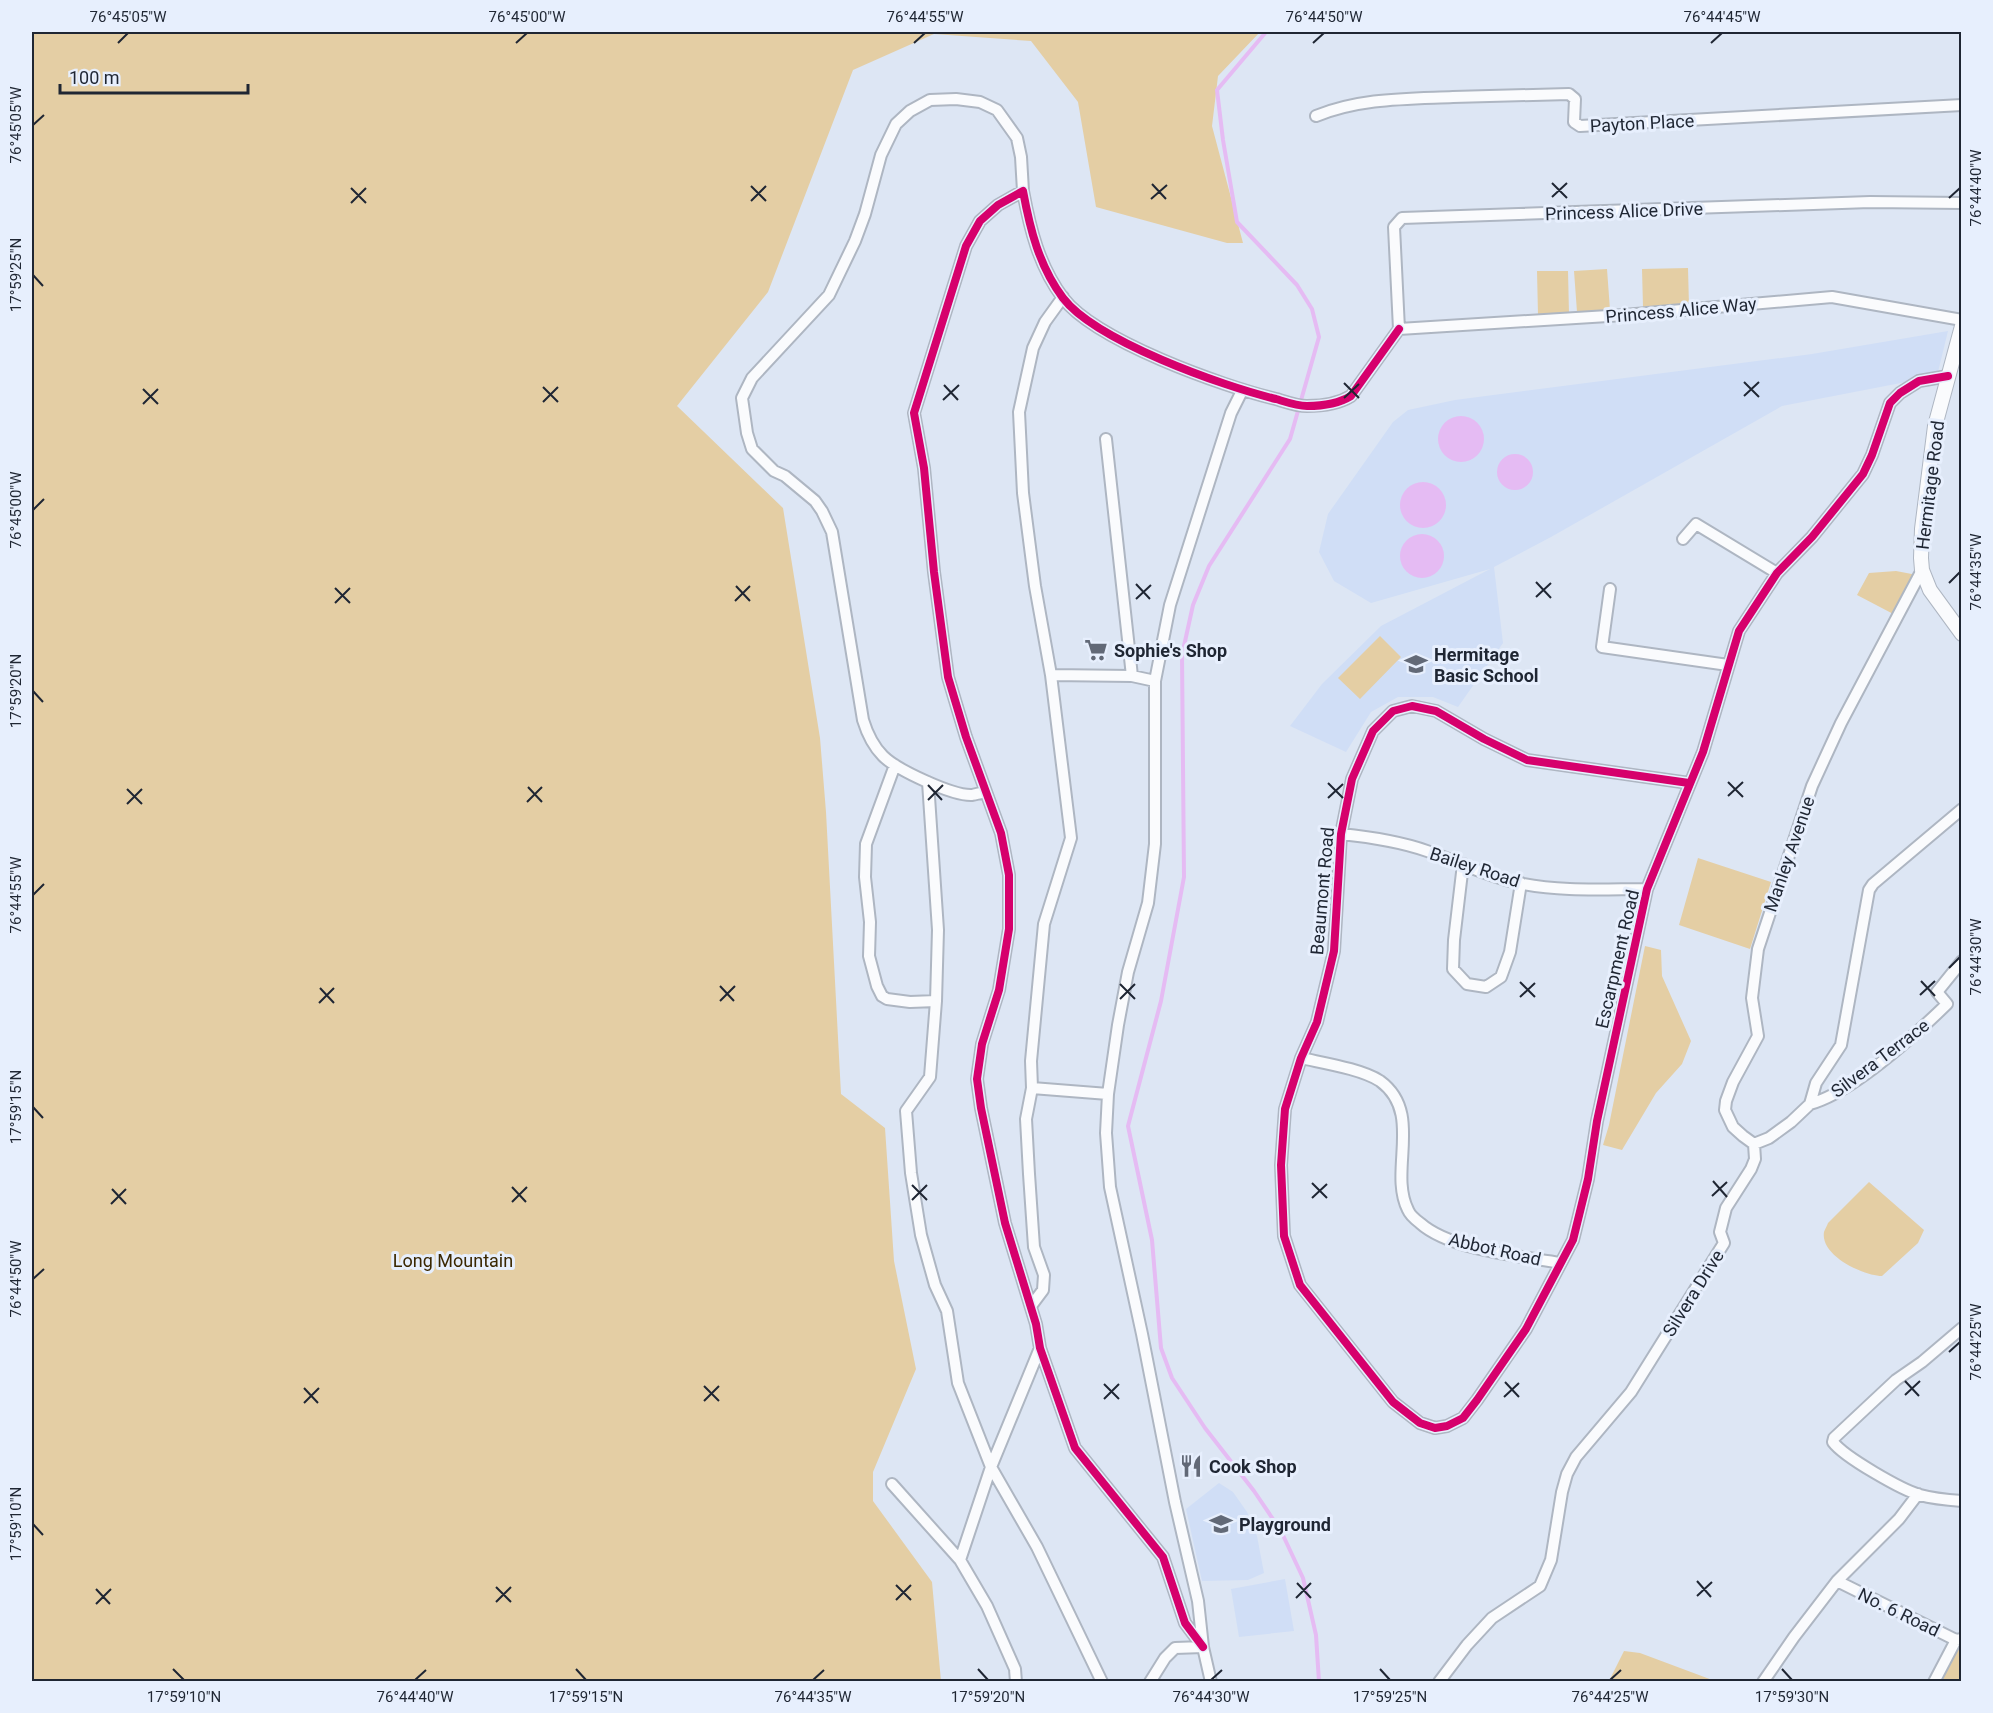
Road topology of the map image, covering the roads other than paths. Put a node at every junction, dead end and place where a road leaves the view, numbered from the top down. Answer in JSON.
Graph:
{"nodes":[{"id":1,"x":1962,"y":105,"type":"edge"},
{"id":2,"x":1316,"y":116,"type":"dead end"},
{"id":3,"x":1023,"y":191,"type":"junction"},
{"id":4,"x":1962,"y":203,"type":"edge"},
{"id":5,"x":1063,"y":297,"type":"junction"},
{"id":6,"x":1962,"y":320,"type":"edge"},
{"id":7,"x":1962,"y":326,"type":"edge"},
{"id":8,"x":1399,"y":329,"type":"junction"},
{"id":9,"x":1948,"y":375,"type":"junction"},
{"id":10,"x":1242,"y":391,"type":"junction"},
{"id":11,"x":1106,"y":439,"type":"dead end"},
{"id":12,"x":1683,"y":539,"type":"dead end"},
{"id":13,"x":1922,"y":570,"type":"junction"},
{"id":14,"x":1777,"y":573,"type":"junction"},
{"id":15,"x":1611,"y":589,"type":"dead end"},
{"id":16,"x":1962,"y":634,"type":"edge"},
{"id":17,"x":1728,"y":665,"type":"junction"},
{"id":18,"x":1051,"y":675,"type":"junction"},
{"id":19,"x":1132,"y":676,"type":"junction"},
{"id":20,"x":1155,"y":681,"type":"junction"},
{"id":21,"x":895,"y":765,"type":"junction"},
{"id":22,"x":928,"y":782,"type":"junction"},
{"id":23,"x":1689,"y":783,"type":"junction"},
{"id":24,"x":986,"y":792,"type":"junction"},
{"id":25,"x":1962,"y":809,"type":"edge"},
{"id":26,"x":1341,"y":834,"type":"junction"},
{"id":27,"x":1463,"y":864,"type":"junction"},
{"id":28,"x":1521,"y":884,"type":"junction"},
{"id":29,"x":1647,"y":889,"type":"junction"},
{"id":30,"x":1962,"y":961,"type":"edge"},
{"id":31,"x":936,"y":1001,"type":"junction"},
{"id":32,"x":1301,"y":1058,"type":"junction"},
{"id":33,"x":1032,"y":1088,"type":"junction"},
{"id":34,"x":1108,"y":1094,"type":"junction"},
{"id":35,"x":1810,"y":1104,"type":"junction"},
{"id":36,"x":1754,"y":1144,"type":"junction"},
{"id":37,"x":1560,"y":1263,"type":"junction"},
{"id":38,"x":1030,"y":1306,"type":"junction"},
{"id":39,"x":1962,"y":1328,"type":"edge"},
{"id":40,"x":1040,"y":1348,"type":"junction"},
{"id":41,"x":1447,"y":1426,"type":"joint"},
{"id":42,"x":991,"y":1467,"type":"junction"},
{"id":43,"x":892,"y":1484,"type":"dead end"},
{"id":44,"x":1918,"y":1494,"type":"junction"},
{"id":45,"x":1962,"y":1501,"type":"edge"},
{"id":46,"x":960,"y":1560,"type":"junction"},
{"id":47,"x":1837,"y":1581,"type":"junction"},
{"id":48,"x":1959,"y":1639,"type":"edge"},
{"id":49,"x":1203,"y":1647,"type":"junction"},
{"id":50,"x":1016,"y":1682,"type":"edge"},
{"id":51,"x":1102,"y":1682,"type":"edge"},
{"id":52,"x":1150,"y":1682,"type":"edge"},
{"id":53,"x":1211,"y":1682,"type":"edge"},
{"id":54,"x":1439,"y":1682,"type":"edge"},
{"id":55,"x":1764,"y":1682,"type":"edge"},
{"id":56,"x":1934,"y":1682,"type":"edge"}],
"edges":[{"from":1,"to":2,"type":"street","name":"Payton Place"},
{"from":3,"to":5,"type":"street"},
{"from":3,"to":21,"type":"street"},
{"from":3,"to":24,"type":"street"},
{"from":4,"to":8,"type":"street","name":"Princess Alice Drive"},
{"from":5,"to":10,"type":"street"},
{"from":5,"to":18,"type":"street"},
{"from":6,"to":8,"type":"street","name":"Princess Alice Way"},
{"from":7,"to":9,"type":"street","name":"Hermitage Road"},
{"from":8,"to":10,"type":"street"},
{"from":9,"to":13,"type":"street","name":"Hermitage Road"},
{"from":9,"to":14,"type":"street","name":"Escarpment Road"},
{"from":10,"to":20,"type":"street"},
{"from":11,"to":19,"type":"street"},
{"from":12,"to":14,"type":"street"},
{"from":13,"to":16,"type":"street","name":"Hermitage Road"},
{"from":13,"to":36,"type":"street","name":"Manley Avenue"},
{"from":14,"to":17,"type":"street","name":"Escarpment Road"},
{"from":15,"to":17,"type":"street"},
{"from":17,"to":23,"type":"street","name":"Escarpment Road"},
{"from":18,"to":19,"type":"street"},
{"from":18,"to":33,"type":"street"},
{"from":19,"to":20,"type":"street"},
{"from":20,"to":34,"type":"street"},
{"from":21,"to":22,"type":"street"},
{"from":21,"to":31,"type":"street"},
{"from":22,"to":24,"type":"street"},
{"from":22,"to":31,"type":"street"},
{"from":23,"to":26,"type":"street","name":"Beaumont Road"},
{"from":23,"to":29,"type":"street","name":"Escarpment Road"},
{"from":24,"to":38,"type":"street"},
{"from":25,"to":35,"type":"street"},
{"from":26,"to":27,"type":"street","name":"Bailey Road"},
{"from":26,"to":32,"type":"street","name":"Beaumont Road"},
{"from":27,"to":28,"type":"street","name":"Bailey Road"},
{"from":27,"to":28,"type":"street"},
{"from":28,"to":29,"type":"street","name":"Bailey Road"},
{"from":29,"to":37,"type":"street","name":"Escarpment Road"},
{"from":30,"to":35,"type":"street","name":"Silvera Terrace"},
{"from":31,"to":42,"type":"street"},
{"from":32,"to":37,"type":"street","name":"Abbot Road"},
{"from":32,"to":41,"type":"street","name":"Beaumont Road"},
{"from":33,"to":34,"type":"street"},
{"from":33,"to":38,"type":"street"},
{"from":34,"to":49,"type":"street"},
{"from":35,"to":36,"type":"street"},
{"from":36,"to":54,"type":"street","name":"Silvera Drive"},
{"from":37,"to":41,"type":"street","name":"Escarpment Road"},
{"from":38,"to":40,"type":"street"},
{"from":39,"to":44,"type":"street"},
{"from":40,"to":42,"type":"street"},
{"from":40,"to":49,"type":"street"},
{"from":42,"to":46,"type":"street"},
{"from":42,"to":51,"type":"street"},
{"from":43,"to":46,"type":"street"},
{"from":44,"to":45,"type":"street"},
{"from":44,"to":47,"type":"street"},
{"from":46,"to":50,"type":"street"},
{"from":47,"to":48,"type":"street","name":"No. 6 Road"},
{"from":47,"to":55,"type":"street"},
{"from":48,"to":56,"type":"street"},
{"from":49,"to":52,"type":"street"},
{"from":49,"to":53,"type":"street"}]}
